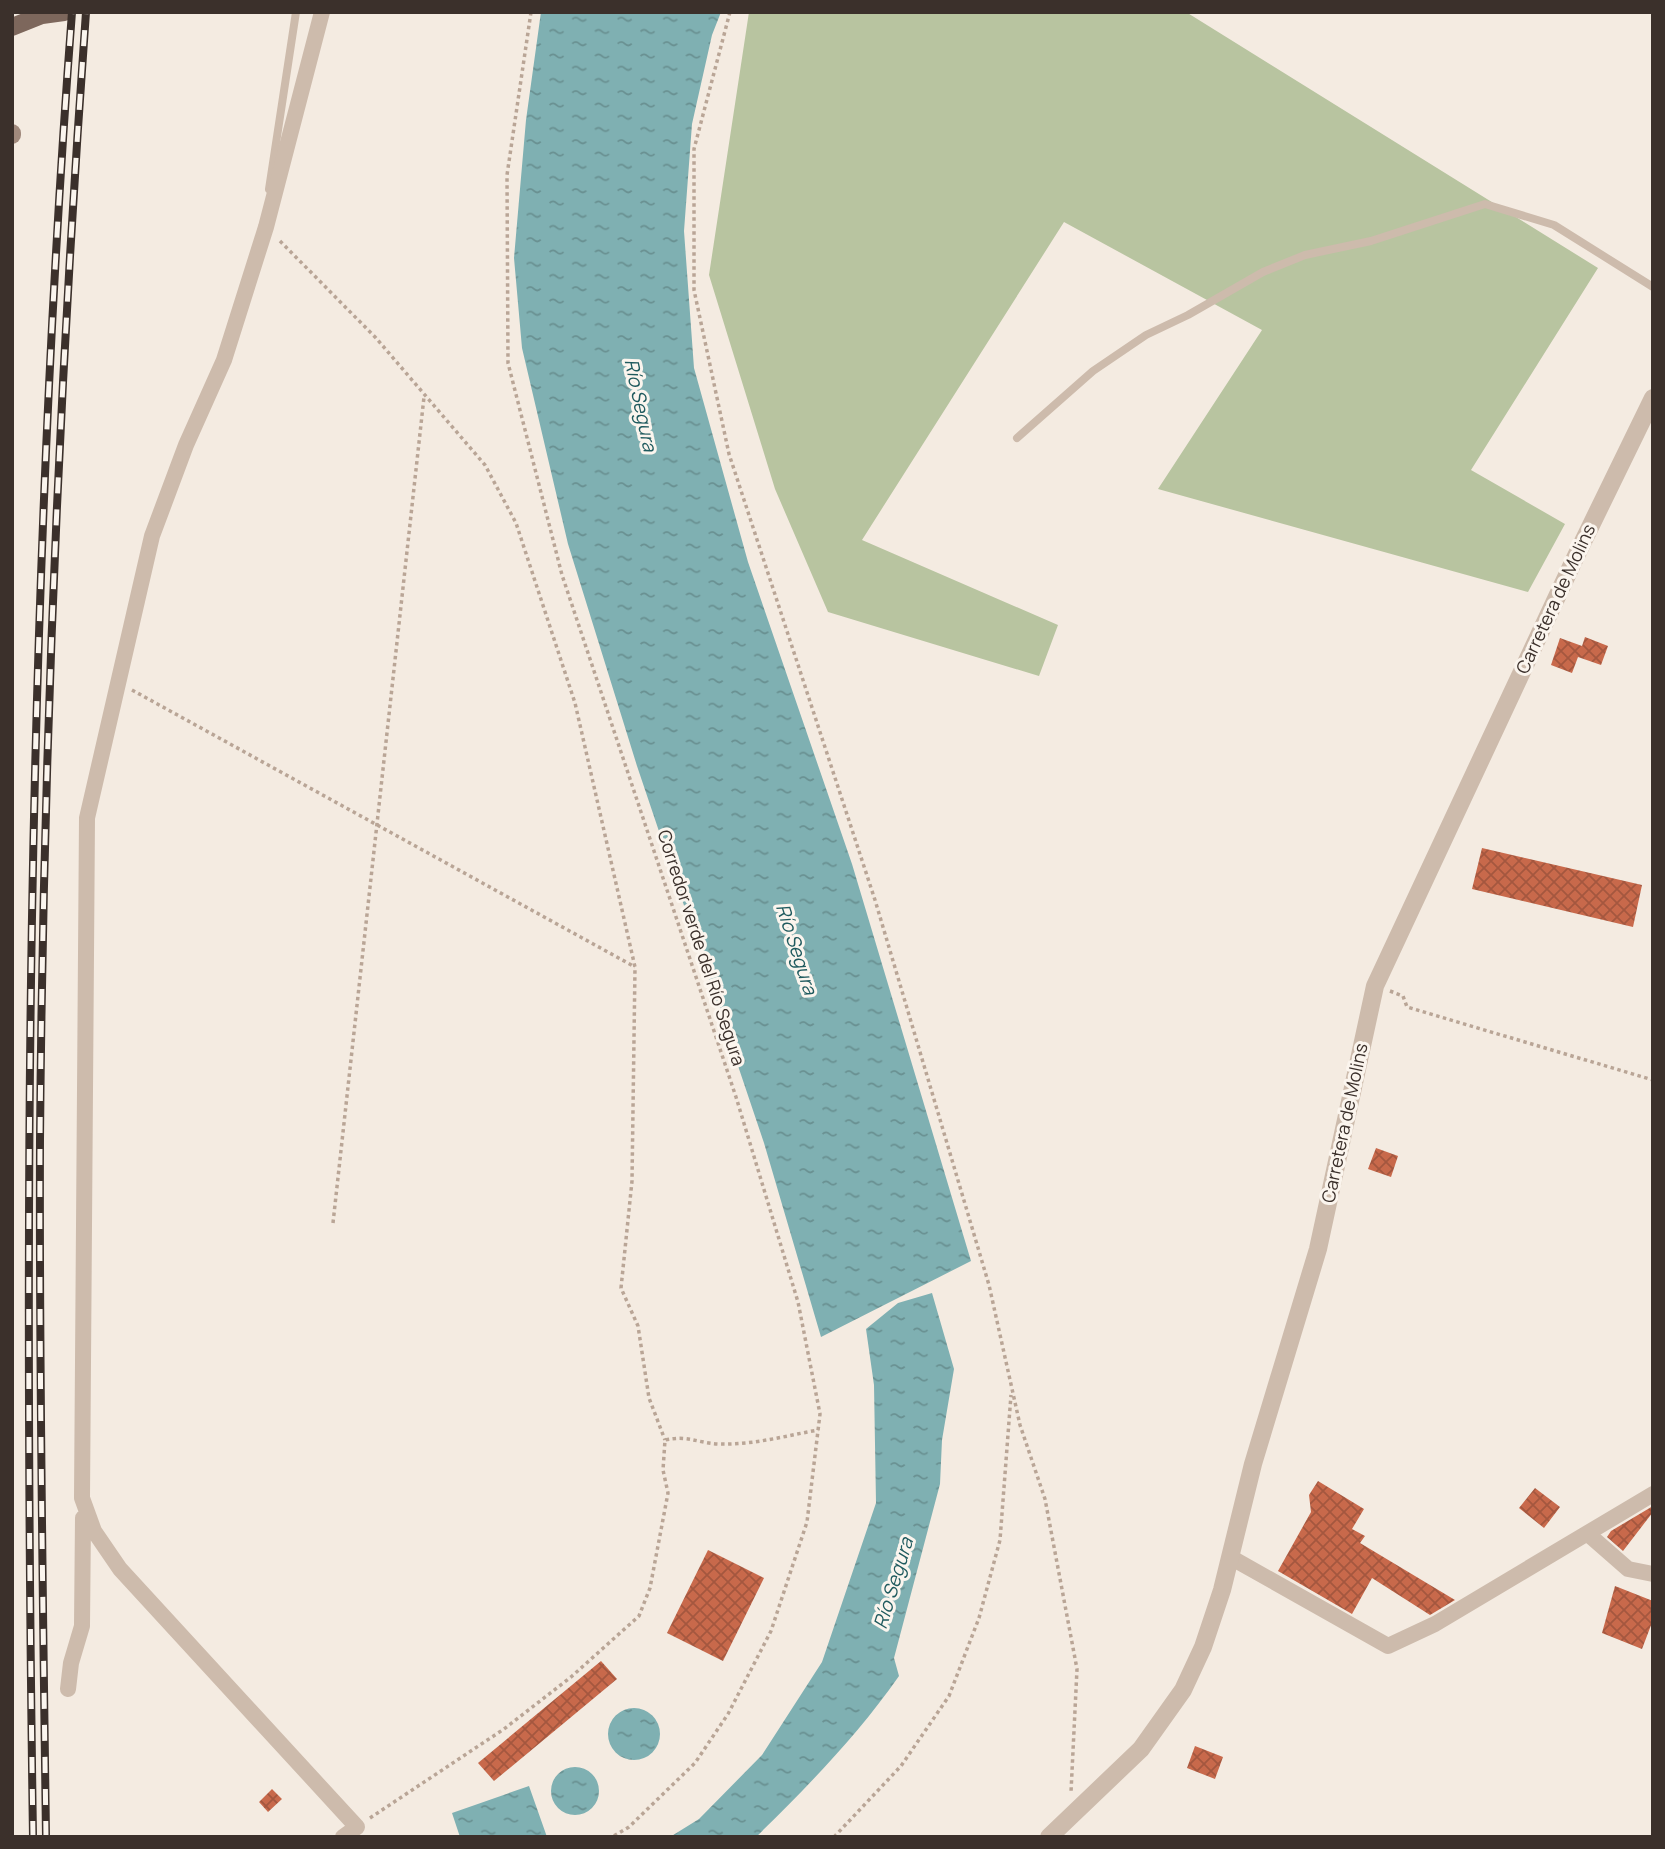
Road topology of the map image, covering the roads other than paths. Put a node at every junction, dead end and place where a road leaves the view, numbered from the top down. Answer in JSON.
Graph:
{"nodes":[{"id":1,"x":18,"y":12,"type":"edge"},
{"id":2,"x":64,"y":12,"type":"edge"},
{"id":3,"x":296,"y":12,"type":"edge"},
{"id":4,"x":323,"y":12,"type":"edge"},
{"id":5,"x":12,"y":26,"type":"edge"},
{"id":6,"x":266,"y":227,"type":"junction"},
{"id":7,"x":1653,"y":287,"type":"edge"},
{"id":8,"x":1653,"y":398,"type":"edge"},
{"id":9,"x":1017,"y":438,"type":"dead end"},
{"id":10,"x":1653,"y":1494,"type":"edge"},
{"id":11,"x":82,"y":1498,"type":"junction"},
{"id":12,"x":1588,"y":1534,"type":"junction"},
{"id":13,"x":1230,"y":1557,"type":"junction"},
{"id":14,"x":1653,"y":1574,"type":"edge"},
{"id":15,"x":68,"y":1689,"type":"dead end"},
{"id":16,"x":343,"y":1837,"type":"edge"},
{"id":17,"x":1049,"y":1837,"type":"edge"}],
"edges":[{"from":1,"to":5,"type":"main road"},
{"from":2,"to":5,"type":"main road"},
{"from":3,"to":6,"type":"lane"},
{"from":4,"to":6,"type":"street"},
{"from":6,"to":11,"type":"street"},
{"from":7,"to":9,"type":"lane"},
{"from":8,"to":13,"type":"street","name":"Carretera de Molins"},
{"from":10,"to":12,"type":"street"},
{"from":11,"to":15,"type":"street"},
{"from":11,"to":16,"type":"street"},
{"from":12,"to":13,"type":"street"},
{"from":12,"to":14,"type":"street"},
{"from":13,"to":17,"type":"street","name":"Carretera de Molins"}]}
